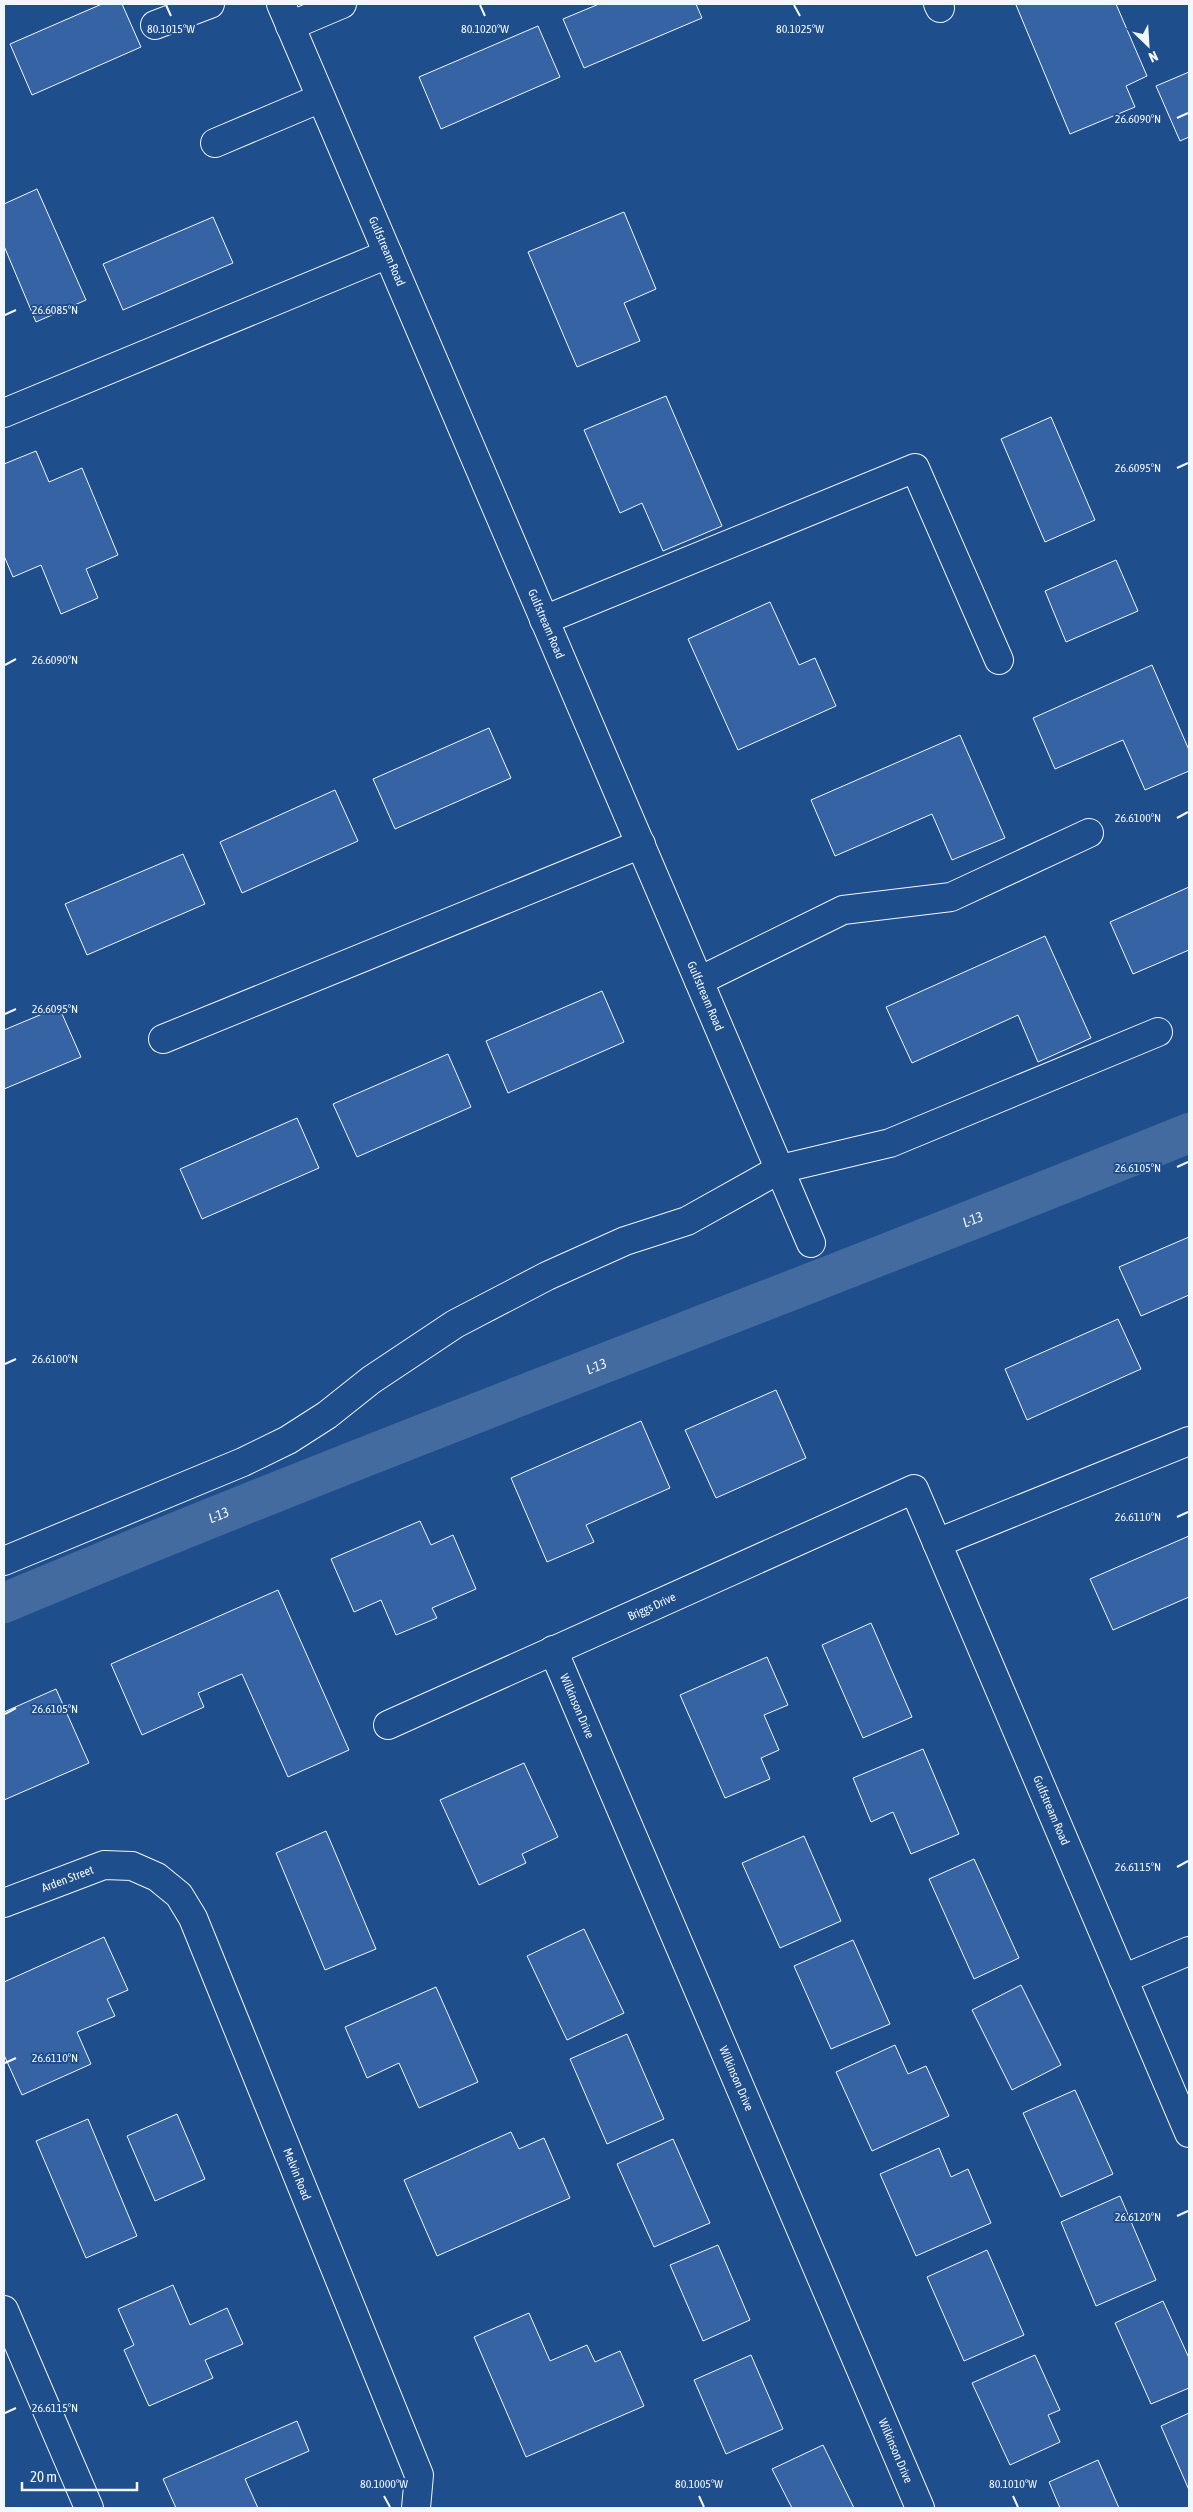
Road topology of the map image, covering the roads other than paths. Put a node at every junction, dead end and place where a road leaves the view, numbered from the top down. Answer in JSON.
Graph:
{"nodes":[{"id":1,"x":210,"y":4,"type":"edge"},
{"id":2,"x":342,"y":4,"type":"edge"},
{"id":3,"x":285,"y":15,"type":"edge"},
{"id":4,"x":155,"y":25,"type":"dead end"},
{"id":5,"x":321,"y":98,"type":"junction"},
{"id":6,"x":215,"y":143,"type":"dead end"},
{"id":7,"x":388,"y":254,"type":"junction"},
{"id":8,"x":4,"y":413,"type":"edge"},
{"id":9,"x":544,"y":620,"type":"junction"},
{"id":10,"x":999,"y":660,"type":"dead end"},
{"id":11,"x":1089,"y":833,"type":"dead end"},
{"id":12,"x":641,"y":844,"type":"junction"},
{"id":13,"x":699,"y":981,"type":"junction"},
{"id":14,"x":1158,"y":1032,"type":"dead end"},
{"id":15,"x":163,"y":1039,"type":"dead end"},
{"id":16,"x":780,"y":1169,"type":"junction"},
{"id":17,"x":811,"y":1242,"type":"dead end"},
{"id":18,"x":1189,"y":1441,"type":"edge"},
{"id":19,"x":914,"y":1489,"type":"joint"},
{"id":20,"x":937,"y":1543,"type":"junction"},
{"id":21,"x":4,"y":1561,"type":"edge"},
{"id":22,"x":553,"y":1650,"type":"junction"},
{"id":23,"x":388,"y":1725,"type":"dead end"},
{"id":24,"x":132,"y":1866,"type":"joint"},
{"id":25,"x":4,"y":1903,"type":"edge"},
{"id":26,"x":1189,"y":1952,"type":"edge"},
{"id":27,"x":1123,"y":1979,"type":"junction"},
{"id":28,"x":1189,"y":2133,"type":"edge"},
{"id":29,"x":4,"y":2310,"type":"edge"},
{"id":30,"x":89,"y":2508,"type":"edge"},
{"id":31,"x":416,"y":2508,"type":"edge"},
{"id":32,"x":920,"y":2508,"type":"edge"}],
"edges":[{"from":1,"to":4,"type":"street"},
{"from":2,"to":3,"type":"street"},
{"from":3,"to":5,"type":"street","name":"Gulfstream Road"},
{"from":5,"to":6,"type":"street"},
{"from":5,"to":7,"type":"street","name":"Gulfstream Road"},
{"from":7,"to":8,"type":"street"},
{"from":7,"to":9,"type":"street","name":"Gulfstream Road"},
{"from":9,"to":10,"type":"street"},
{"from":9,"to":12,"type":"street","name":"Gulfstream Road"},
{"from":11,"to":13,"type":"street"},
{"from":12,"to":13,"type":"street","name":"Gulfstream Road"},
{"from":12,"to":15,"type":"street"},
{"from":13,"to":16,"type":"street","name":"Gulfstream Road"},
{"from":14,"to":16,"type":"street"},
{"from":16,"to":17,"type":"street","name":"Gulfstream Road"},
{"from":16,"to":21,"type":"street"},
{"from":18,"to":20,"type":"street"},
{"from":19,"to":20,"type":"street","name":"Gulfstream Road"},
{"from":19,"to":22,"type":"street","name":"Briggs Drive"},
{"from":20,"to":27,"type":"street","name":"Gulfstream Road"},
{"from":22,"to":23,"type":"street","name":"Briggs Drive"},
{"from":22,"to":32,"type":"street","name":"Wilkinson Drive"},
{"from":24,"to":25,"type":"street","name":"Arden Street"},
{"from":24,"to":31,"type":"street","name":"Melvin Road"},
{"from":26,"to":27,"type":"street"},
{"from":27,"to":28,"type":"street","name":"Gulfstream Road"},
{"from":29,"to":30,"type":"street"}]}
